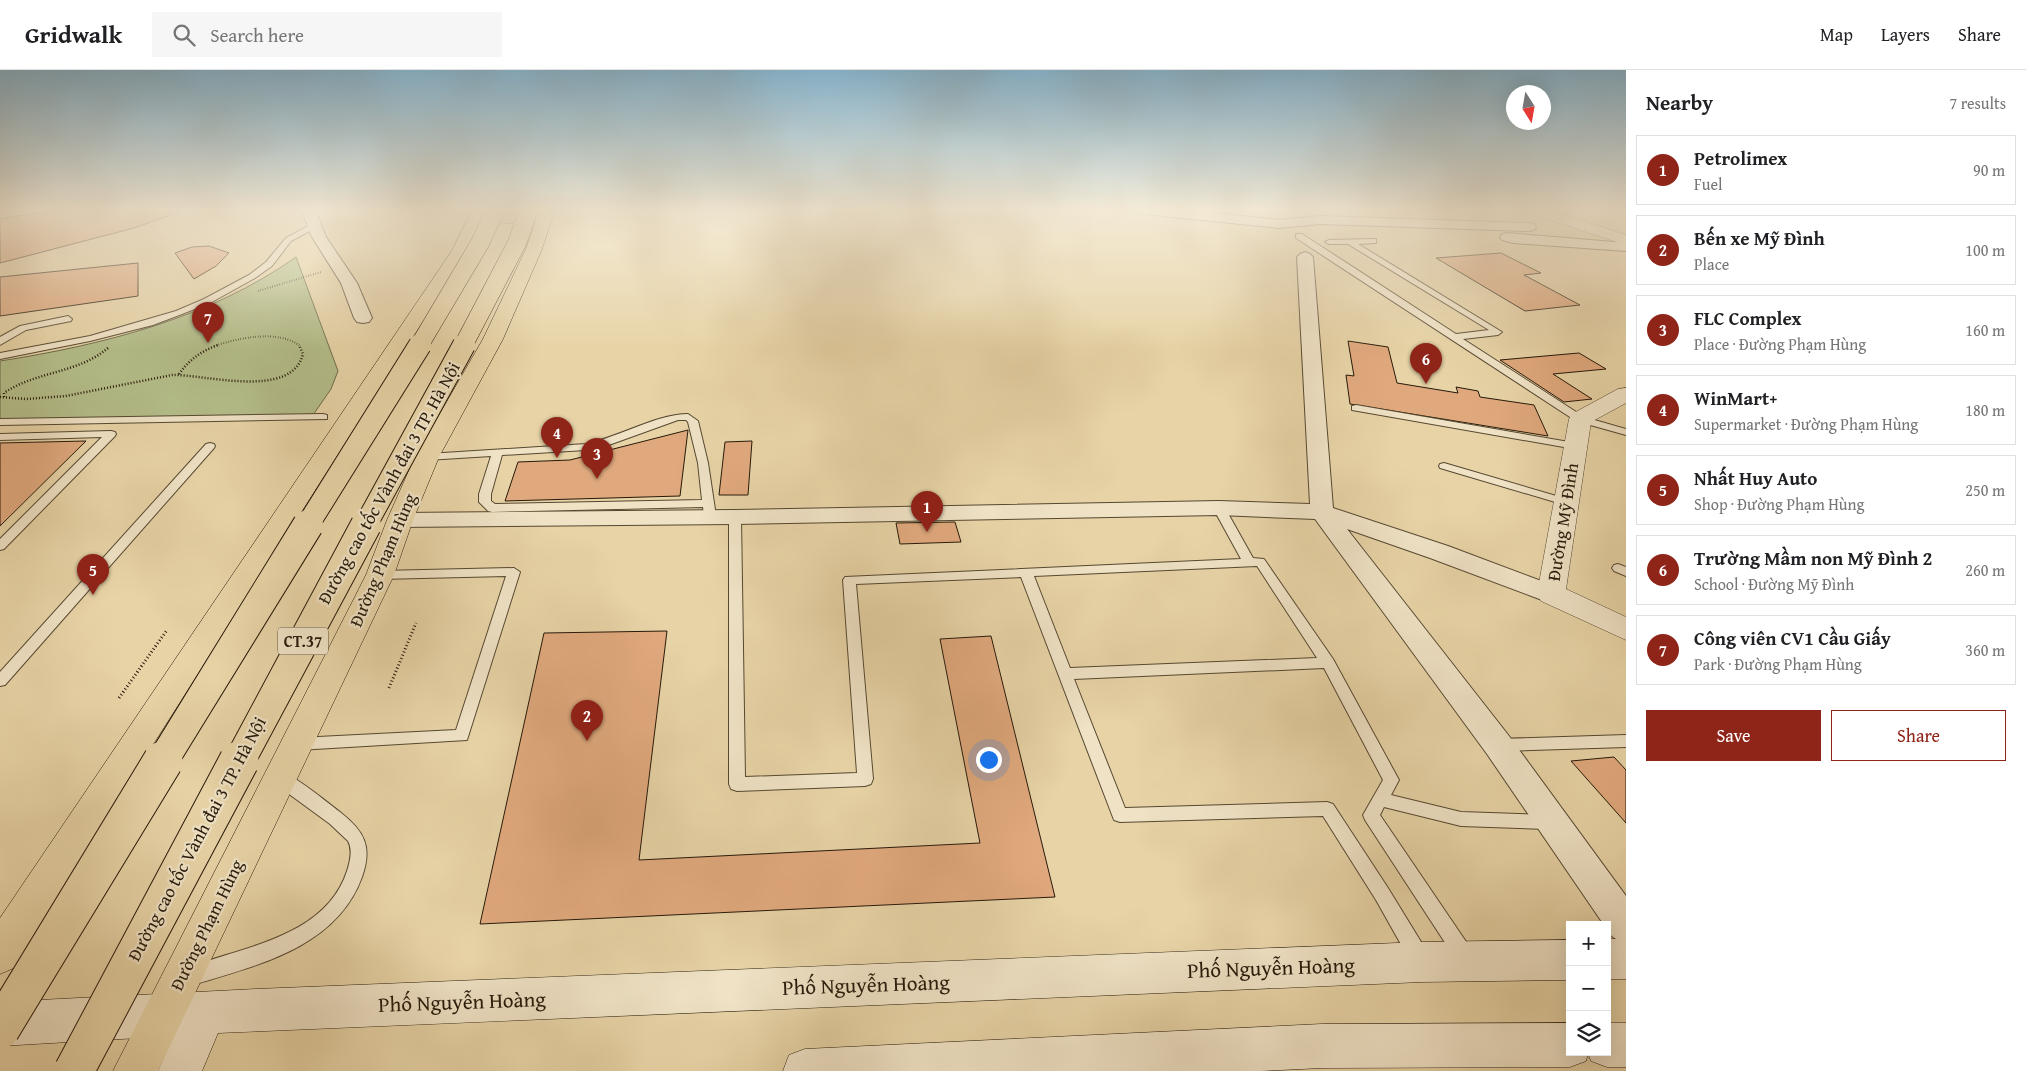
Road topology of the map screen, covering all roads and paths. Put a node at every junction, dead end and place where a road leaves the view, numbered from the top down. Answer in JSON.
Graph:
{"nodes":[{"id":1,"x":275,"y":256,"type":"edge"},
{"id":2,"x":331,"y":256,"type":"edge"},
{"id":3,"x":456,"y":256,"type":"edge"},
{"id":4,"x":473,"y":256,"type":"edge"},
{"id":5,"x":510,"y":256,"type":"edge"},
{"id":6,"x":531,"y":256,"type":"edge"},
{"id":7,"x":1329,"y":256,"type":"edge"},
{"id":8,"x":1373,"y":256,"type":"edge"},
{"id":9,"x":1305,"y":257,"type":"dead end"},
{"id":10,"x":362,"y":318,"type":"dead end"},
{"id":11,"x":68,"y":319,"type":"dead end"},
{"id":12,"x":1454,"y":337,"type":"junction"},
{"id":13,"x":0,"y":342,"type":"edge"},
{"id":14,"x":112,"y":343,"type":"dead end"},
{"id":15,"x":0,"y":356,"type":"edge"},
{"id":16,"x":179,"y":374,"type":"junction"},
{"id":17,"x":1626,"y":394,"type":"edge"},
{"id":18,"x":2,"y":397,"type":"edge"},
{"id":19,"x":1356,"y":408,"type":"dead end"},
{"id":20,"x":323,"y":417,"type":"dead end"},
{"id":21,"x":1580,"y":418,"type":"junction"},
{"id":22,"x":0,"y":422,"type":"edge"},
{"id":23,"x":1626,"y":432,"type":"edge"},
{"id":24,"x":0,"y":437,"type":"edge"},
{"id":25,"x":210,"y":446,"type":"dead end"},
{"id":26,"x":1575,"y":446,"type":"junction"},
{"id":27,"x":497,"y":454,"type":"junction"},
{"id":28,"x":427,"y":457,"type":"junction"},
{"id":29,"x":1444,"y":466,"type":"dead end"},
{"id":30,"x":1566,"y":502,"type":"junction"},
{"id":31,"x":1219,"y":508,"type":"junction"},
{"id":32,"x":710,"y":509,"type":"junction"},
{"id":33,"x":1322,"y":512,"type":"junction"},
{"id":34,"x":735,"y":517,"type":"junction"},
{"id":35,"x":400,"y":520,"type":"junction"},
{"id":36,"x":0,"y":546,"type":"edge"},
{"id":37,"x":1249,"y":563,"type":"junction"},
{"id":38,"x":1026,"y":572,"type":"junction"},
{"id":39,"x":380,"y":575,"type":"junction"},
{"id":40,"x":1551,"y":594,"type":"junction"},
{"id":41,"x":416,"y":623,"type":"dead end"},
{"id":42,"x":1626,"y":629,"type":"edge"},
{"id":43,"x":167,"y":630,"type":"dead end"},
{"id":44,"x":1328,"y":663,"type":"junction"},
{"id":45,"x":1065,"y":674,"type":"junction"},
{"id":46,"x":0,"y":681,"type":"edge"},
{"id":47,"x":389,"y":688,"type":"dead end"},
{"id":48,"x":119,"y":698,"type":"dead end"},
{"id":49,"x":1626,"y":740,"type":"edge"},
{"id":50,"x":295,"y":745,"type":"junction"},
{"id":51,"x":1498,"y":745,"type":"junction"},
{"id":52,"x":279,"y":778,"type":"junction"},
{"id":53,"x":1380,"y":799,"type":"junction"},
{"id":54,"x":1554,"y":823,"type":"junction"},
{"id":55,"x":1626,"y":926,"type":"edge"},
{"id":56,"x":0,"y":954,"type":"edge"},
{"id":57,"x":1611,"y":959,"type":"edge"},
{"id":58,"x":1626,"y":959,"type":"edge"},
{"id":59,"x":1566,"y":960,"type":"edge"},
{"id":60,"x":1468,"y":961,"type":"junction"},
{"id":61,"x":1422,"y":962,"type":"junction"},
{"id":62,"x":183,"y":1003,"type":"junction"},
{"id":63,"x":0,"y":1024,"type":"edge"},
{"id":64,"x":0,"y":1029,"type":"edge"},
{"id":65,"x":1566,"y":1045,"type":"edge"},
{"id":66,"x":1611,"y":1045,"type":"edge"},
{"id":67,"x":1626,"y":1045,"type":"edge"},
{"id":68,"x":1026,"y":1066,"type":"edge"},
{"id":69,"x":74,"y":1071,"type":"edge"},
{"id":70,"x":134,"y":1071,"type":"edge"},
{"id":71,"x":180,"y":1071,"type":"edge"},
{"id":72,"x":805,"y":1071,"type":"edge"}],
"edges":[{"from":1,"to":15,"type":"lane"},
{"from":2,"to":10,"type":"street"},
{"from":3,"to":56,"type":"main road"},
{"from":4,"to":64,"type":"main road","bridge":true},
{"from":5,"to":69,"type":"main road","name":"Đường cao tốc Vành đai 3 TP. Hà Nội","number":"CT.37","bridge":true},
{"from":6,"to":28,"type":"main road","name":"Đường Phạm Hùng"},
{"from":7,"to":12,"type":"lane"},
{"from":8,"to":12,"type":"lane"},
{"from":9,"to":33,"type":"street"},
{"from":11,"to":13,"type":"lane"},
{"from":12,"to":21,"type":"lane"},
{"from":14,"to":18,"type":"path"},
{"from":16,"to":16,"type":"path"},
{"from":16,"to":18,"type":"path"},
{"from":17,"to":21,"type":"main road"},
{"from":19,"to":26,"type":"lane"},
{"from":20,"to":22,"type":"lane"},
{"from":21,"to":23,"type":"lane"},
{"from":21,"to":26,"type":"main road","name":"Đường Mỹ Đình"},
{"from":24,"to":36,"type":"lane"},
{"from":25,"to":46,"type":"lane"},
{"from":26,"to":30,"type":"main road","name":"Đường Mỹ Đình"},
{"from":27,"to":28,"type":"lane"},
{"from":27,"to":32,"type":"lane"},
{"from":27,"to":32,"type":"lane"},
{"from":28,"to":35,"type":"main road","name":"Đường Phạm Hùng"},
{"from":29,"to":30,"type":"lane"},
{"from":30,"to":40,"type":"main road","name":"Đường Mỹ Đình"},
{"from":31,"to":33,"type":"street"},
{"from":31,"to":34,"type":"street"},
{"from":31,"to":37,"type":"lane"},
{"from":32,"to":34,"type":"street"},
{"from":32,"to":35,"type":"street"},
{"from":33,"to":40,"type":"street"},
{"from":33,"to":51,"type":"street"},
{"from":34,"to":38,"type":"lane"},
{"from":35,"to":39,"type":"main road","name":"Đường Phạm Hùng"},
{"from":37,"to":38,"type":"lane"},
{"from":37,"to":44,"type":"lane"},
{"from":38,"to":45,"type":"lane"},
{"from":39,"to":50,"type":"main road","name":"Đường Phạm Hùng"},
{"from":39,"to":50,"type":"lane"},
{"from":40,"to":42,"type":"main road","name":"Đường Mỹ Đình"},
{"from":41,"to":47,"type":"path"},
{"from":43,"to":48,"type":"path"},
{"from":44,"to":45,"type":"lane"},
{"from":44,"to":53,"type":"lane"},
{"from":45,"to":61,"type":"lane"},
{"from":49,"to":51,"type":"lane"},
{"from":50,"to":52,"type":"main road","name":"Đường Phạm Hùng"},
{"from":51,"to":54,"type":"street"},
{"from":52,"to":62,"type":"main road","name":"Đường Phạm Hùng"},
{"from":52,"to":62,"type":"lane"},
{"from":53,"to":54,"type":"lane"},
{"from":53,"to":60,"type":"lane"},
{"from":54,"to":55,"type":"street"},
{"from":57,"to":58,"type":"main road"},
{"from":59,"to":60,"type":"main road","name":"Phố Nguyễn Hoàng"},
{"from":60,"to":61,"type":"main road","name":"Phố Nguyễn Hoàng"},
{"from":61,"to":62,"type":"main road","name":"Phố Nguyễn Hoàng"},
{"from":62,"to":63,"type":"main road","name":"Phố Nguyễn Hoàng"},
{"from":62,"to":70,"type":"main road","name":"Đường Phạm Hùng"},
{"from":62,"to":71,"type":"main road"},
{"from":65,"to":68,"type":"main road"},
{"from":66,"to":67,"type":"main road"},
{"from":68,"to":72,"type":"main road"}]}
